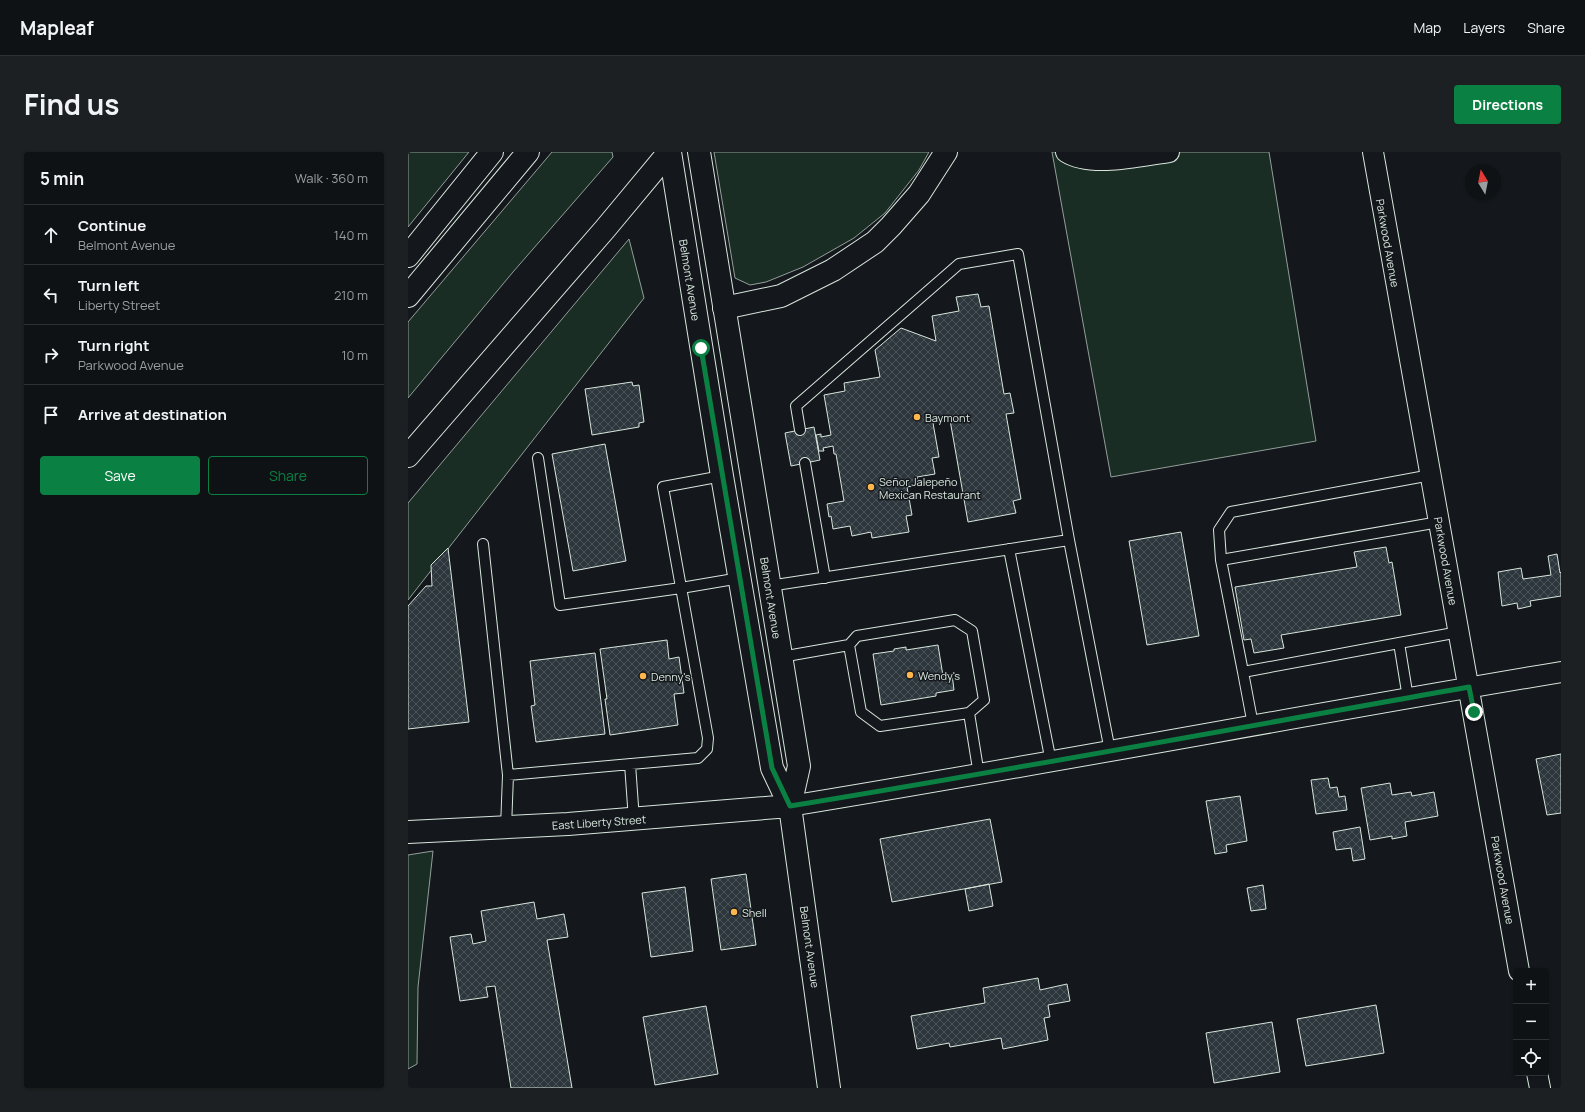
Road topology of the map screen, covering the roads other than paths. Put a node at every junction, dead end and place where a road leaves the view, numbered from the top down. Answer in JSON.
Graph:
{"nodes":[{"id":1,"x":492,"y":152,"type":"edge"},
{"id":2,"x":528,"y":152,"type":"edge"},
{"id":3,"x":669,"y":152,"type":"edge"},
{"id":4,"x":699,"y":152,"type":"edge"},
{"id":5,"x":946,"y":152,"type":"edge"},
{"id":6,"x":1066,"y":152,"type":"edge"},
{"id":7,"x":1169,"y":152,"type":"edge"},
{"id":8,"x":1373,"y":152,"type":"edge"},
{"id":9,"x":408,"y":256,"type":"edge"},
{"id":10,"x":408,"y":296,"type":"edge"},
{"id":11,"x":724,"y":308,"type":"junction"},
{"id":12,"x":695,"y":314,"type":"junction"},
{"id":13,"x":800,"y":430,"type":"dead end"},
{"id":14,"x":408,"y":456,"type":"edge"},
{"id":15,"x":538,"y":458,"type":"dead end"},
{"id":16,"x":805,"y":463,"type":"dead end"},
{"id":17,"x":1431,"y":475,"type":"junction"},
{"id":18,"x":722,"y":476,"type":"junction"},
{"id":19,"x":1439,"y":522,"type":"junction"},
{"id":20,"x":1069,"y":540,"type":"junction"},
{"id":21,"x":483,"y":544,"type":"dead end"},
{"id":22,"x":1009,"y":549,"type":"junction"},
{"id":23,"x":1221,"y":560,"type":"junction"},
{"id":24,"x":740,"y":578,"type":"junction"},
{"id":25,"x":825,"y":578,"type":"junction"},
{"id":26,"x":769,"y":586,"type":"junction"},
{"id":27,"x":681,"y":588,"type":"junction"},
{"id":28,"x":1459,"y":632,"type":"junction"},
{"id":29,"x":1399,"y":643,"type":"junction"},
{"id":30,"x":850,"y":645,"type":"junction"},
{"id":31,"x":781,"y":657,"type":"junction"},
{"id":32,"x":1243,"y":672,"type":"junction"},
{"id":33,"x":1561,"y":672,"type":"edge"},
{"id":34,"x":1469,"y":687,"type":"junction"},
{"id":35,"x":1408,"y":698,"type":"junction"},
{"id":36,"x":969,"y":713,"type":"junction"},
{"id":37,"x":1253,"y":725,"type":"junction"},
{"id":38,"x":1110,"y":751,"type":"junction"},
{"id":39,"x":1051,"y":762,"type":"junction"},
{"id":40,"x":630,"y":764,"type":"junction"},
{"id":41,"x":979,"y":775,"type":"junction"},
{"id":42,"x":508,"y":776,"type":"junction"},
{"id":43,"x":790,"y":806,"type":"junction"},
{"id":44,"x":634,"y":820,"type":"junction"},
{"id":45,"x":506,"y":828,"type":"junction"},
{"id":46,"x":408,"y":832,"type":"edge"},
{"id":47,"x":1518,"y":968,"type":"edge"},
{"id":48,"x":1538,"y":1076,"type":"edge"},
{"id":49,"x":829,"y":1088,"type":"edge"},
{"id":50,"x":1540,"y":1088,"type":"edge"}],
"edges":[{"from":1,"to":9,"type":"main road"},
{"from":2,"to":10,"type":"main road"},
{"from":3,"to":12,"type":"main road","name":"Belmont Avenue"},
{"from":3,"to":14,"type":"main road"},
{"from":4,"to":11,"type":"main road","name":"Belmont Avenue"},
{"from":5,"to":11,"type":"main road"},
{"from":6,"to":7,"type":"street"},
{"from":8,"to":17,"type":"street","name":"Parkwood Avenue"},
{"from":11,"to":12,"type":"main road"},
{"from":11,"to":26,"type":"main road","name":"Belmont Avenue"},
{"from":12,"to":18,"type":"main road","name":"Belmont Avenue"},
{"from":13,"to":20,"type":"lane"},
{"from":15,"to":27,"type":"lane"},
{"from":16,"to":25,"type":"lane"},
{"from":17,"to":19,"type":"street","name":"Parkwood Avenue"},
{"from":17,"to":23,"type":"lane"},
{"from":18,"to":24,"type":"main road","name":"Belmont Avenue"},
{"from":18,"to":27,"type":"lane"},
{"from":19,"to":23,"type":"lane"},
{"from":19,"to":28,"type":"street","name":"Parkwood Avenue"},
{"from":20,"to":22,"type":"lane"},
{"from":20,"to":38,"type":"lane"},
{"from":21,"to":42,"type":"lane"},
{"from":22,"to":25,"type":"lane"},
{"from":22,"to":39,"type":"lane"},
{"from":23,"to":32,"type":"lane"},
{"from":24,"to":27,"type":"lane"},
{"from":24,"to":43,"type":"main road","name":"Belmont Avenue"},
{"from":25,"to":26,"type":"lane"},
{"from":26,"to":31,"type":"main road","name":"Belmont Avenue"},
{"from":27,"to":40,"type":"lane"},
{"from":28,"to":29,"type":"lane"},
{"from":28,"to":34,"type":"street","name":"Parkwood Avenue"},
{"from":29,"to":32,"type":"lane"},
{"from":29,"to":35,"type":"lane"},
{"from":30,"to":31,"type":"lane"},
{"from":30,"to":36,"type":"lane"},
{"from":30,"to":36,"type":"lane"},
{"from":31,"to":43,"type":"main road","name":"Belmont Avenue"},
{"from":32,"to":37,"type":"lane"},
{"from":33,"to":34,"type":"street"},
{"from":34,"to":35,"type":"street"},
{"from":34,"to":47,"type":"street","name":"Parkwood Avenue"},
{"from":35,"to":37,"type":"street"},
{"from":36,"to":41,"type":"lane"},
{"from":37,"to":38,"type":"street"},
{"from":38,"to":39,"type":"street"},
{"from":39,"to":41,"type":"street"},
{"from":40,"to":42,"type":"lane"},
{"from":40,"to":44,"type":"lane"},
{"from":41,"to":43,"type":"street"},
{"from":42,"to":45,"type":"lane"},
{"from":43,"to":44,"type":"main road","name":"East Liberty Street"},
{"from":43,"to":49,"type":"main road","name":"Belmont Avenue"},
{"from":44,"to":45,"type":"main road","name":"East Liberty Street"},
{"from":45,"to":46,"type":"main road","name":"East Liberty Street"},
{"from":48,"to":50,"type":"street"}]}
